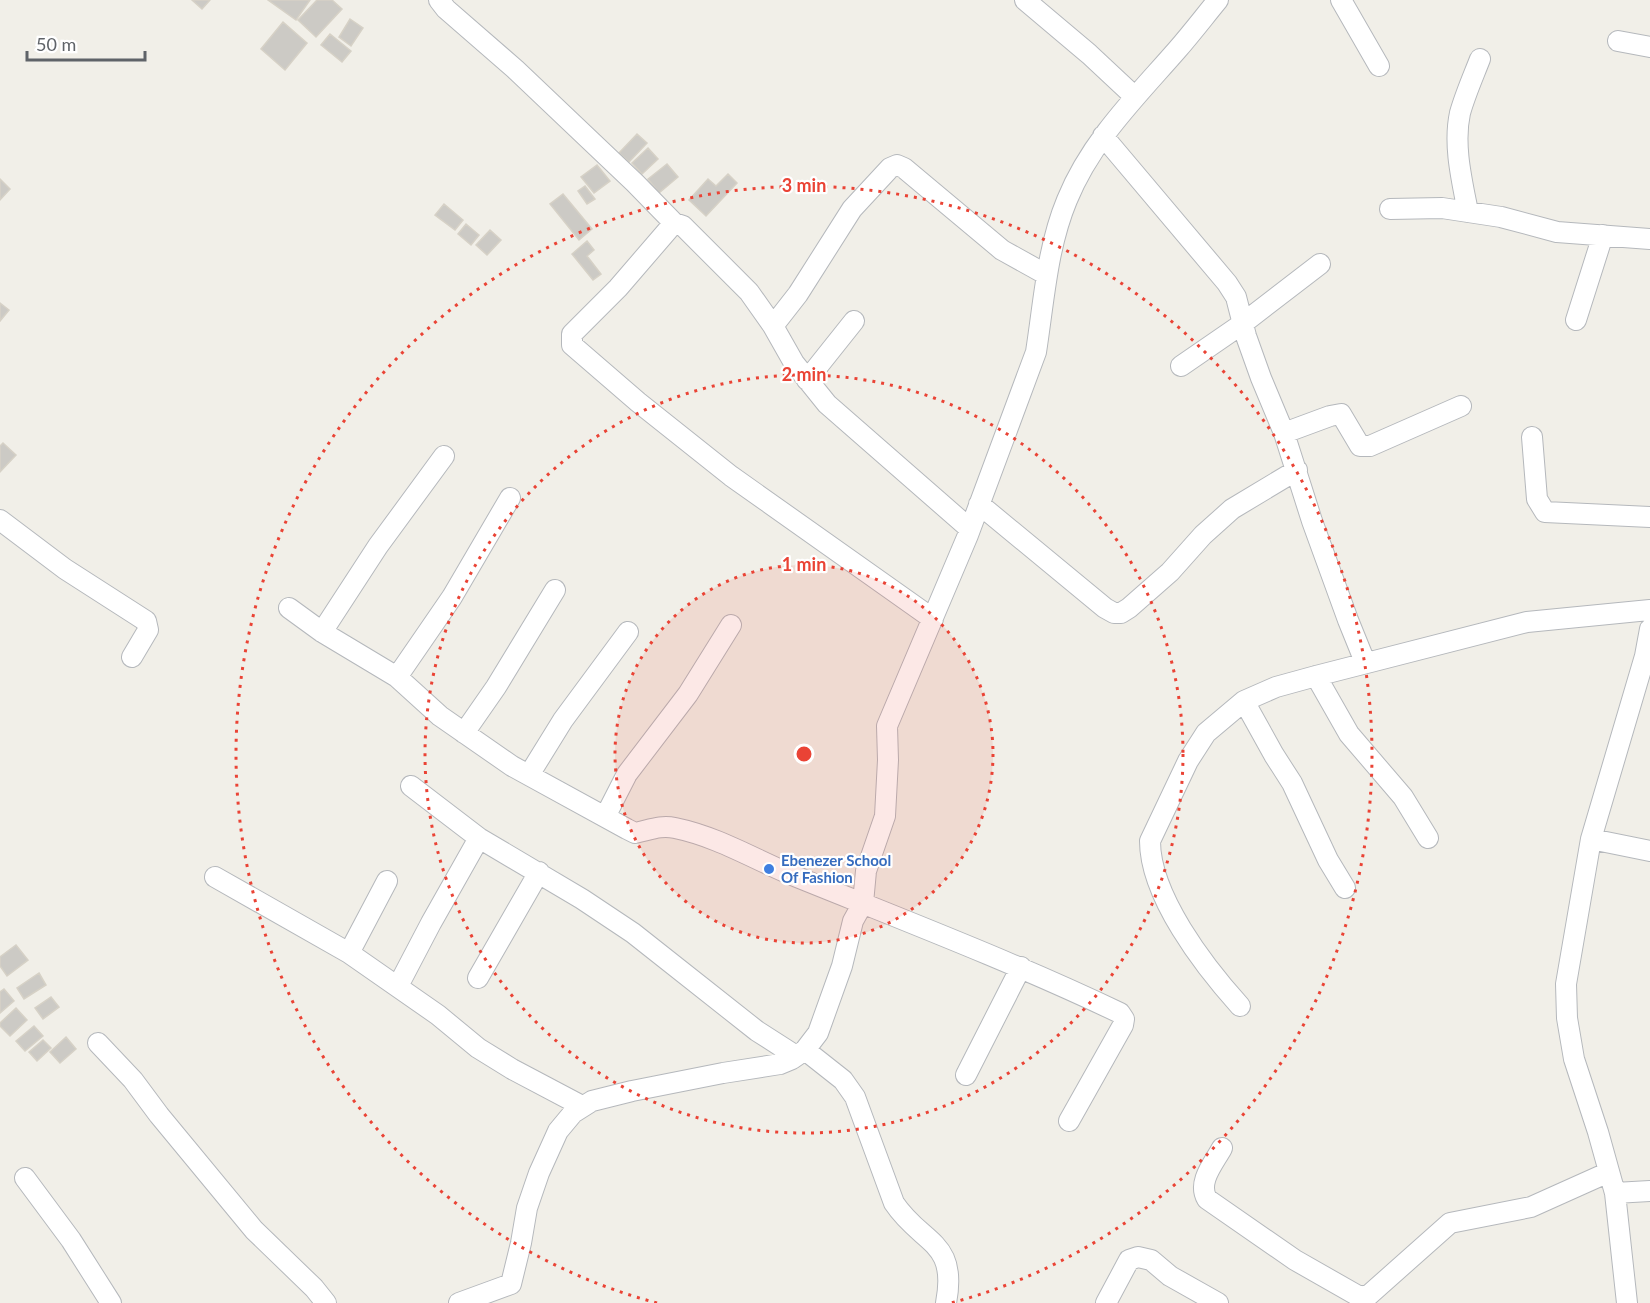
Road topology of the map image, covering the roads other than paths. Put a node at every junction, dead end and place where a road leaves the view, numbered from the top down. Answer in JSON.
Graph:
{"nodes":[{"id":1,"x":439,"y":0,"type":"edge"},
{"id":2,"x":1025,"y":0,"type":"edge"},
{"id":3,"x":1218,"y":0,"type":"edge"},
{"id":4,"x":1341,"y":0,"type":"edge"},
{"id":5,"x":1618,"y":40,"type":"dead end"},
{"id":6,"x":1650,"y":47,"type":"edge"},
{"id":7,"x":1480,"y":59,"type":"dead end"},
{"id":8,"x":1379,"y":66,"type":"dead end"},
{"id":9,"x":1135,"y":97,"type":"junction"},
{"id":10,"x":1103,"y":136,"type":"junction"},
{"id":11,"x":1390,"y":209,"type":"dead end"},
{"id":12,"x":1468,"y":212,"type":"junction"},
{"id":13,"x":674,"y":223,"type":"junction"},
{"id":14,"x":1603,"y":235,"type":"junction"},
{"id":15,"x":1650,"y":239,"type":"edge"},
{"id":16,"x":1320,"y":264,"type":"dead end"},
{"id":17,"x":1047,"y":275,"type":"junction"},
{"id":18,"x":1576,"y":320,"type":"dead end"},
{"id":19,"x":854,"y":321,"type":"dead end"},
{"id":20,"x":1242,"y":324,"type":"junction"},
{"id":21,"x":773,"y":326,"type":"junction"},
{"id":22,"x":1181,"y":366,"type":"dead end"},
{"id":23,"x":807,"y":380,"type":"junction"},
{"id":24,"x":1461,"y":406,"type":"dead end"},
{"id":25,"x":1284,"y":434,"type":"junction"},
{"id":26,"x":1532,"y":436,"type":"dead end"},
{"id":27,"x":444,"y":456,"type":"dead end"},
{"id":28,"x":1297,"y":470,"type":"junction"},
{"id":29,"x":510,"y":498,"type":"dead end"},
{"id":30,"x":979,"y":504,"type":"junction"},
{"id":31,"x":1650,"y":517,"type":"edge"},
{"id":32,"x":0,"y":520,"type":"edge"},
{"id":33,"x":970,"y":529,"type":"junction"},
{"id":34,"x":555,"y":590,"type":"dead end"},
{"id":35,"x":289,"y":608,"type":"dead end"},
{"id":36,"x":1650,"y":610,"type":"edge"},
{"id":37,"x":933,"y":619,"type":"junction"},
{"id":38,"x":731,"y":625,"type":"dead end"},
{"id":39,"x":1650,"y":628,"type":"edge"},
{"id":40,"x":322,"y":632,"type":"junction"},
{"id":41,"x":628,"y":632,"type":"dead end"},
{"id":42,"x":132,"y":657,"type":"dead end"},
{"id":43,"x":1647,"y":657,"type":"edge"},
{"id":44,"x":1365,"y":662,"type":"junction"},
{"id":45,"x":1316,"y":676,"type":"junction"},
{"id":46,"x":397,"y":677,"type":"junction"},
{"id":47,"x":1244,"y":701,"type":"junction"},
{"id":48,"x":464,"y":733,"type":"junction"},
{"id":49,"x":529,"y":775,"type":"junction"},
{"id":50,"x":411,"y":786,"type":"dead end"},
{"id":51,"x":605,"y":817,"type":"junction"},
{"id":52,"x":479,"y":838,"type":"junction"},
{"id":53,"x":1428,"y":838,"type":"dead end"},
{"id":54,"x":1591,"y":839,"type":"junction"},
{"id":55,"x":1650,"y":851,"type":"edge"},
{"id":56,"x":539,"y":872,"type":"junction"},
{"id":57,"x":215,"y":877,"type":"dead end"},
{"id":58,"x":387,"y":881,"type":"dead end"},
{"id":59,"x":1345,"y":888,"type":"dead end"},
{"id":60,"x":863,"y":903,"type":"junction"},
{"id":61,"x":349,"y":953,"type":"junction"},
{"id":62,"x":1021,"y":967,"type":"junction"},
{"id":63,"x":478,"y":978,"type":"dead end"},
{"id":64,"x":398,"y":986,"type":"junction"},
{"id":65,"x":1240,"y":1006,"type":"dead end"},
{"id":66,"x":98,"y":1043,"type":"dead end"},
{"id":67,"x":800,"y":1053,"type":"junction"},
{"id":68,"x":966,"y":1075,"type":"dead end"},
{"id":69,"x":582,"y":1106,"type":"junction"},
{"id":70,"x":1069,"y":1121,"type":"dead end"},
{"id":71,"x":1222,"y":1148,"type":"dead end"},
{"id":72,"x":1609,"y":1172,"type":"junction"},
{"id":73,"x":26,"y":1178,"type":"dead end"},
{"id":74,"x":1650,"y":1191,"type":"edge"},
{"id":75,"x":1615,"y":1193,"type":"junction"},
{"id":76,"x":500,"y":1297,"type":"edge"},
{"id":77,"x":111,"y":1303,"type":"edge"},
{"id":78,"x":326,"y":1303,"type":"edge"},
{"id":79,"x":459,"y":1303,"type":"edge"},
{"id":80,"x":946,"y":1303,"type":"edge"},
{"id":81,"x":1106,"y":1303,"type":"edge"},
{"id":82,"x":1218,"y":1303,"type":"edge"},
{"id":83,"x":1627,"y":1303,"type":"edge"}],
"edges":[{"from":1,"to":13,"type":"street"},
{"from":2,"to":9,"type":"street"},
{"from":3,"to":9,"type":"street"},
{"from":4,"to":8,"type":"street"},
{"from":5,"to":6,"type":"street"},
{"from":7,"to":12,"type":"street"},
{"from":9,"to":10,"type":"street"},
{"from":10,"to":17,"type":"street"},
{"from":10,"to":20,"type":"street"},
{"from":11,"to":12,"type":"street"},
{"from":12,"to":14,"type":"street"},
{"from":13,"to":21,"type":"street"},
{"from":13,"to":37,"type":"street"},
{"from":14,"to":15,"type":"street"},
{"from":14,"to":18,"type":"street"},
{"from":16,"to":20,"type":"street"},
{"from":17,"to":21,"type":"street"},
{"from":17,"to":30,"type":"street"},
{"from":19,"to":23,"type":"street"},
{"from":20,"to":22,"type":"street"},
{"from":20,"to":25,"type":"street"},
{"from":21,"to":23,"type":"street"},
{"from":23,"to":33,"type":"street"},
{"from":24,"to":25,"type":"street"},
{"from":25,"to":28,"type":"street"},
{"from":26,"to":31,"type":"street"},
{"from":27,"to":40,"type":"street"},
{"from":28,"to":30,"type":"street"},
{"from":28,"to":44,"type":"street"},
{"from":29,"to":46,"type":"street"},
{"from":30,"to":33,"type":"street"},
{"from":32,"to":42,"type":"street"},
{"from":33,"to":37,"type":"street"},
{"from":34,"to":48,"type":"street"},
{"from":35,"to":40,"type":"street"},
{"from":36,"to":44,"type":"street"},
{"from":37,"to":60,"type":"street"},
{"from":38,"to":51,"type":"street"},
{"from":39,"to":43,"type":"street"},
{"from":40,"to":46,"type":"street"},
{"from":41,"to":49,"type":"street"},
{"from":43,"to":54,"type":"street"},
{"from":44,"to":45,"type":"street"},
{"from":45,"to":47,"type":"street"},
{"from":45,"to":53,"type":"street"},
{"from":46,"to":48,"type":"street"},
{"from":47,"to":59,"type":"street"},
{"from":47,"to":65,"type":"street"},
{"from":48,"to":49,"type":"street"},
{"from":49,"to":51,"type":"street"},
{"from":50,"to":52,"type":"street"},
{"from":51,"to":60,"type":"street"},
{"from":52,"to":56,"type":"street"},
{"from":52,"to":64,"type":"street"},
{"from":54,"to":55,"type":"street"},
{"from":54,"to":72,"type":"street"},
{"from":56,"to":63,"type":"street"},
{"from":56,"to":67,"type":"street"},
{"from":57,"to":61,"type":"street"},
{"from":58,"to":61,"type":"street"},
{"from":60,"to":62,"type":"street"},
{"from":60,"to":67,"type":"street"},
{"from":61,"to":64,"type":"street"},
{"from":62,"to":68,"type":"street"},
{"from":62,"to":70,"type":"street"},
{"from":64,"to":69,"type":"street"},
{"from":66,"to":78,"type":"street"},
{"from":67,"to":69,"type":"street"},
{"from":67,"to":80,"type":"street"},
{"from":69,"to":76,"type":"street"},
{"from":71,"to":72,"type":"street"},
{"from":72,"to":75,"type":"street"},
{"from":73,"to":77,"type":"street"},
{"from":74,"to":75,"type":"street"},
{"from":75,"to":83,"type":"street"},
{"from":76,"to":79,"type":"street"},
{"from":81,"to":82,"type":"street"}]}
